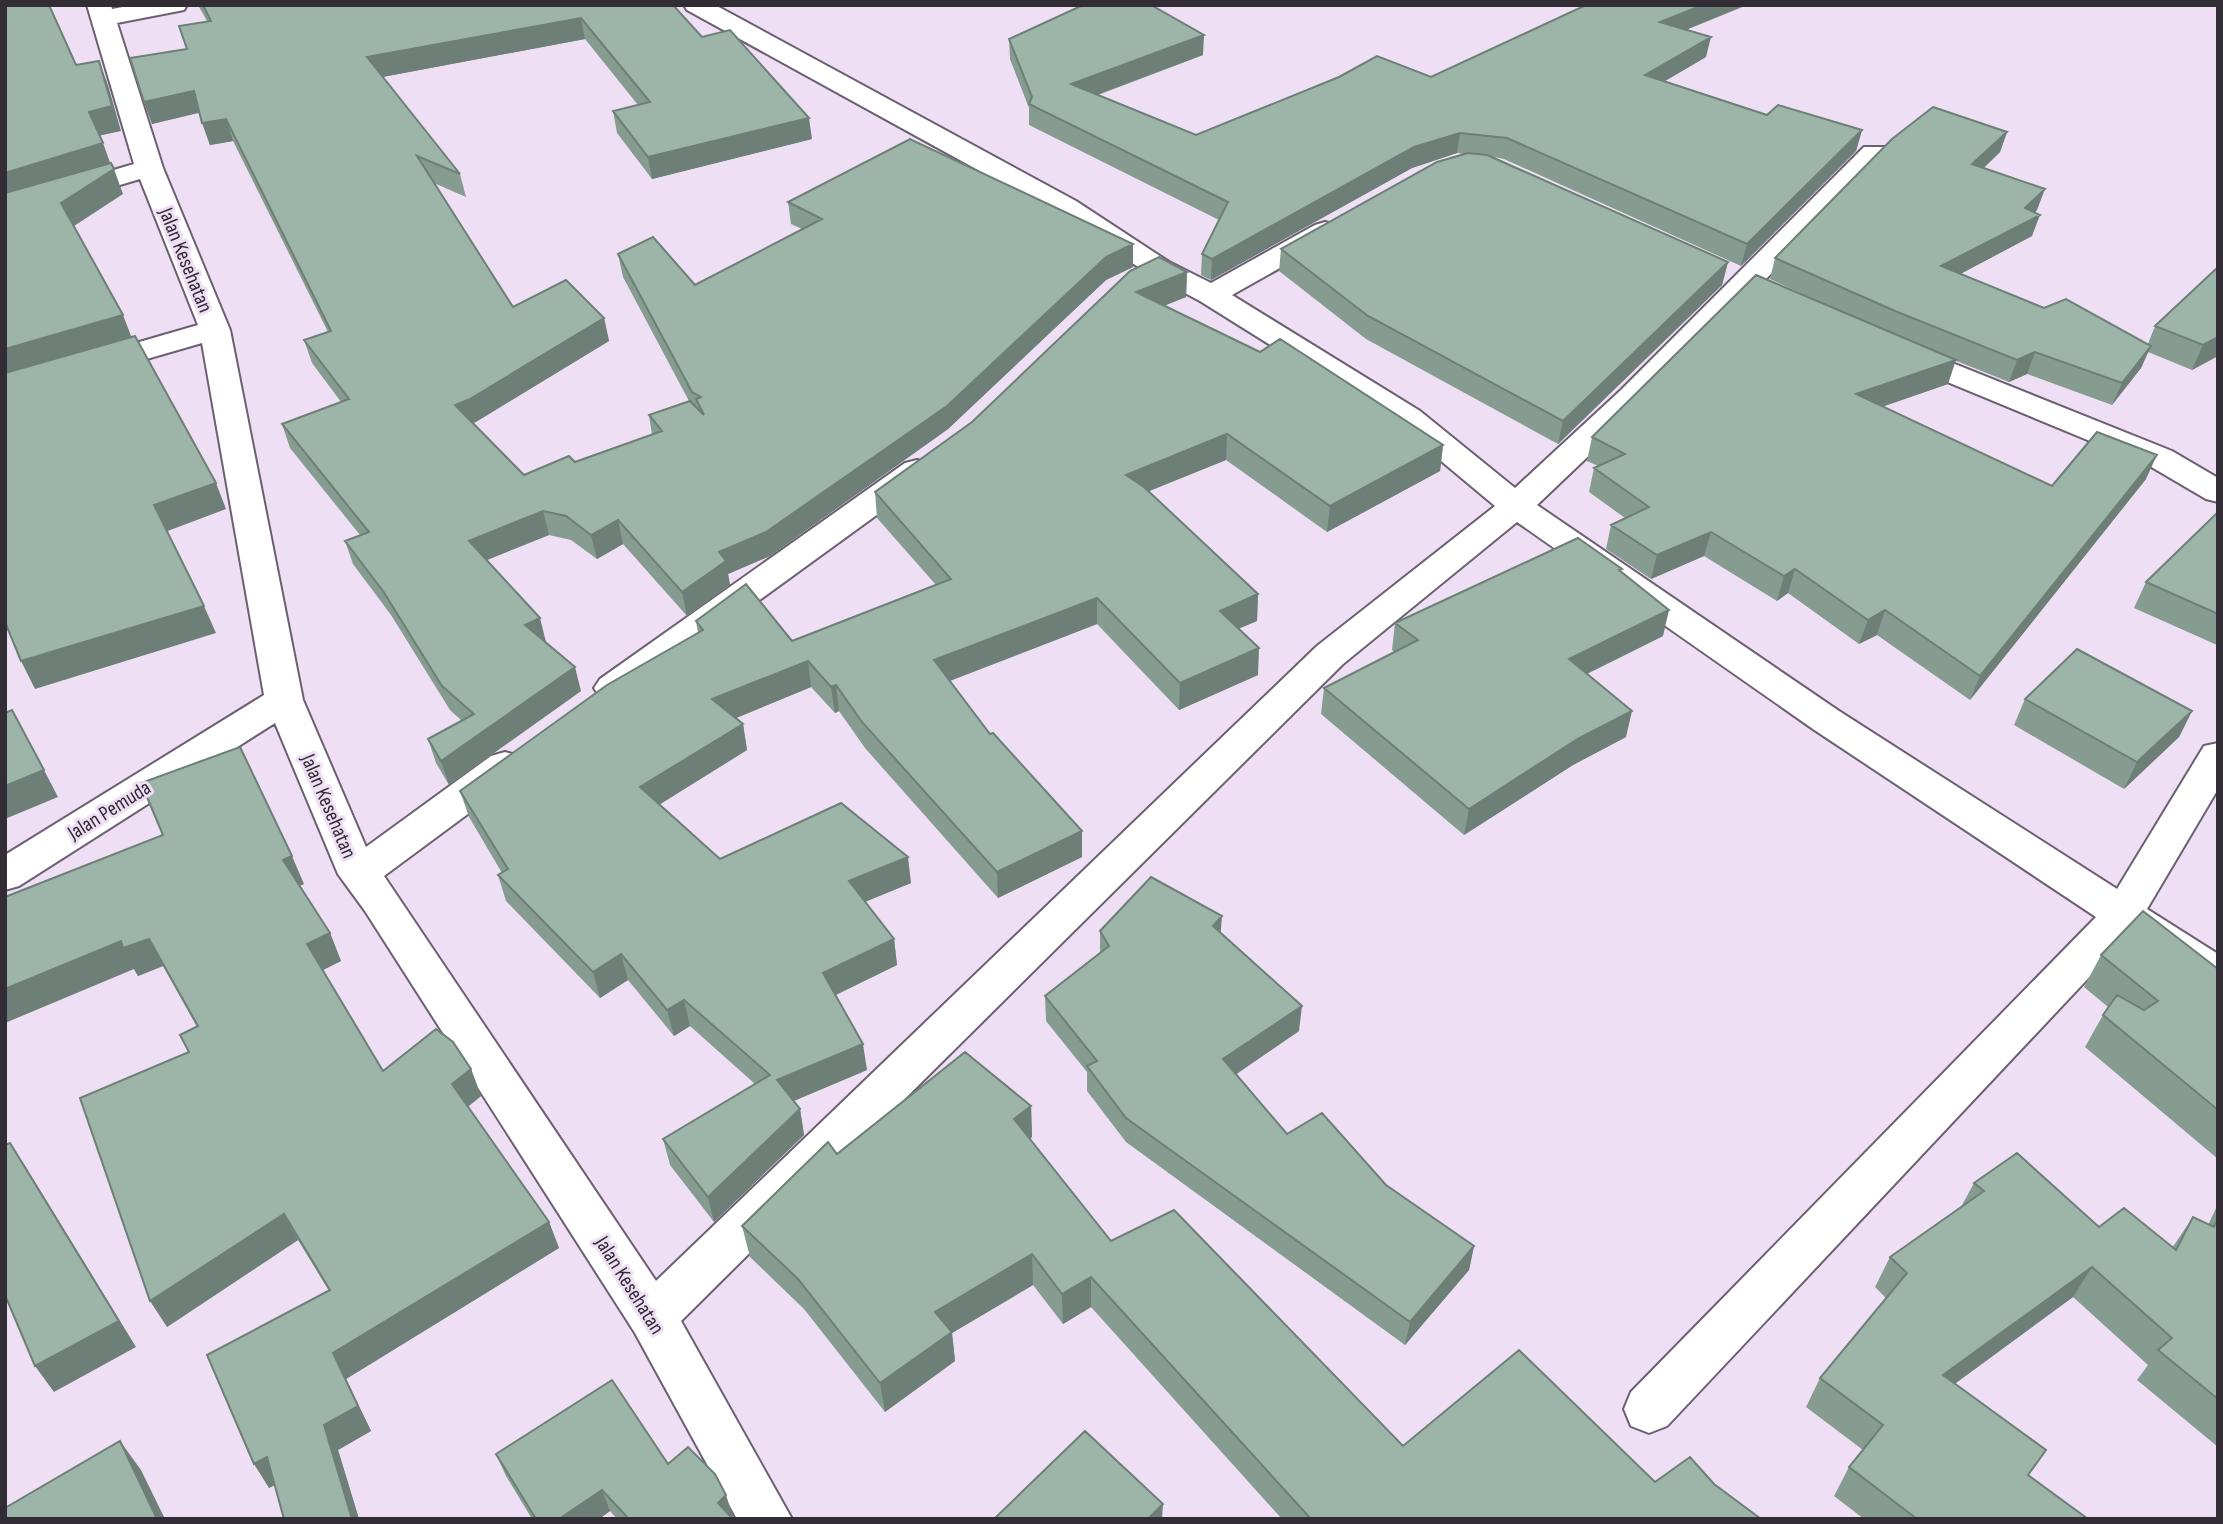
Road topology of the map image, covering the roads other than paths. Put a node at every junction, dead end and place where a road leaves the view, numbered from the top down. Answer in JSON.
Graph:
{"nodes":[{"id":1,"x":175,"y":5,"type":"edge"},
{"id":2,"x":696,"y":5,"type":"edge"},
{"id":3,"x":101,"y":12,"type":"edge"},
{"id":4,"x":1874,"y":153,"type":"edge"},
{"id":5,"x":149,"y":169,"type":"junction"},
{"id":6,"x":5,"y":211,"type":"edge"},
{"id":7,"x":1352,"y":216,"type":"edge"},
{"id":8,"x":1159,"y":268,"type":"junction"},
{"id":9,"x":1128,"y":283,"type":"edge"},
{"id":10,"x":1211,"y":295,"type":"junction"},
{"id":11,"x":215,"y":330,"type":"junction"},
{"id":12,"x":1876,"y":341,"type":"edge"},
{"id":13,"x":5,"y":391,"type":"edge"},
{"id":14,"x":939,"y":454,"type":"edge"},
{"id":15,"x":2218,"y":492,"type":"edge"},
{"id":16,"x":1516,"y":506,"type":"junction"},
{"id":17,"x":2218,"y":507,"type":"edge"},
{"id":18,"x":2218,"y":523,"type":"edge"},
{"id":19,"x":284,"y":700,"type":"junction"},
{"id":20,"x":582,"y":710,"type":"edge"},
{"id":21,"x":526,"y":751,"type":"edge"},
{"id":22,"x":2218,"y":756,"type":"edge"},
{"id":23,"x":358,"y":874,"type":"junction"},
{"id":24,"x":5,"y":875,"type":"edge"},
{"id":25,"x":2122,"y":916,"type":"junction"},
{"id":26,"x":2218,"y":976,"type":"edge"},
{"id":27,"x":652,"y":1317,"type":"junction"},
{"id":28,"x":1649,"y":1409,"type":"dead end"},
{"id":29,"x":766,"y":1519,"type":"edge"}],
"edges":[{"from":1,"to":3,"type":"street"},
{"from":2,"to":8,"type":"street"},
{"from":3,"to":5,"type":"street","name":"Jalan Kesehatan"},
{"from":4,"to":16,"type":"street"},
{"from":5,"to":6,"type":"street"},
{"from":5,"to":11,"type":"street","name":"Jalan Kesehatan"},
{"from":7,"to":10,"type":"street"},
{"from":8,"to":9,"type":"street"},
{"from":8,"to":10,"type":"street"},
{"from":10,"to":16,"type":"street"},
{"from":11,"to":13,"type":"street"},
{"from":11,"to":19,"type":"street","name":"Jalan Kesehatan"},
{"from":12,"to":15,"type":"street"},
{"from":14,"to":20,"type":"street"},
{"from":16,"to":25,"type":"street"},
{"from":16,"to":27,"type":"street"},
{"from":17,"to":18,"type":"street"},
{"from":19,"to":23,"type":"street","name":"Jalan Kesehatan"},
{"from":19,"to":24,"type":"street","name":"Jalan Pemuda"},
{"from":21,"to":23,"type":"street"},
{"from":22,"to":25,"type":"street"},
{"from":23,"to":27,"type":"street","name":"Jalan Kesehatan"},
{"from":25,"to":26,"type":"street"},
{"from":25,"to":28,"type":"street"},
{"from":27,"to":29,"type":"street","name":"Jalan Kesehatan"}]}
